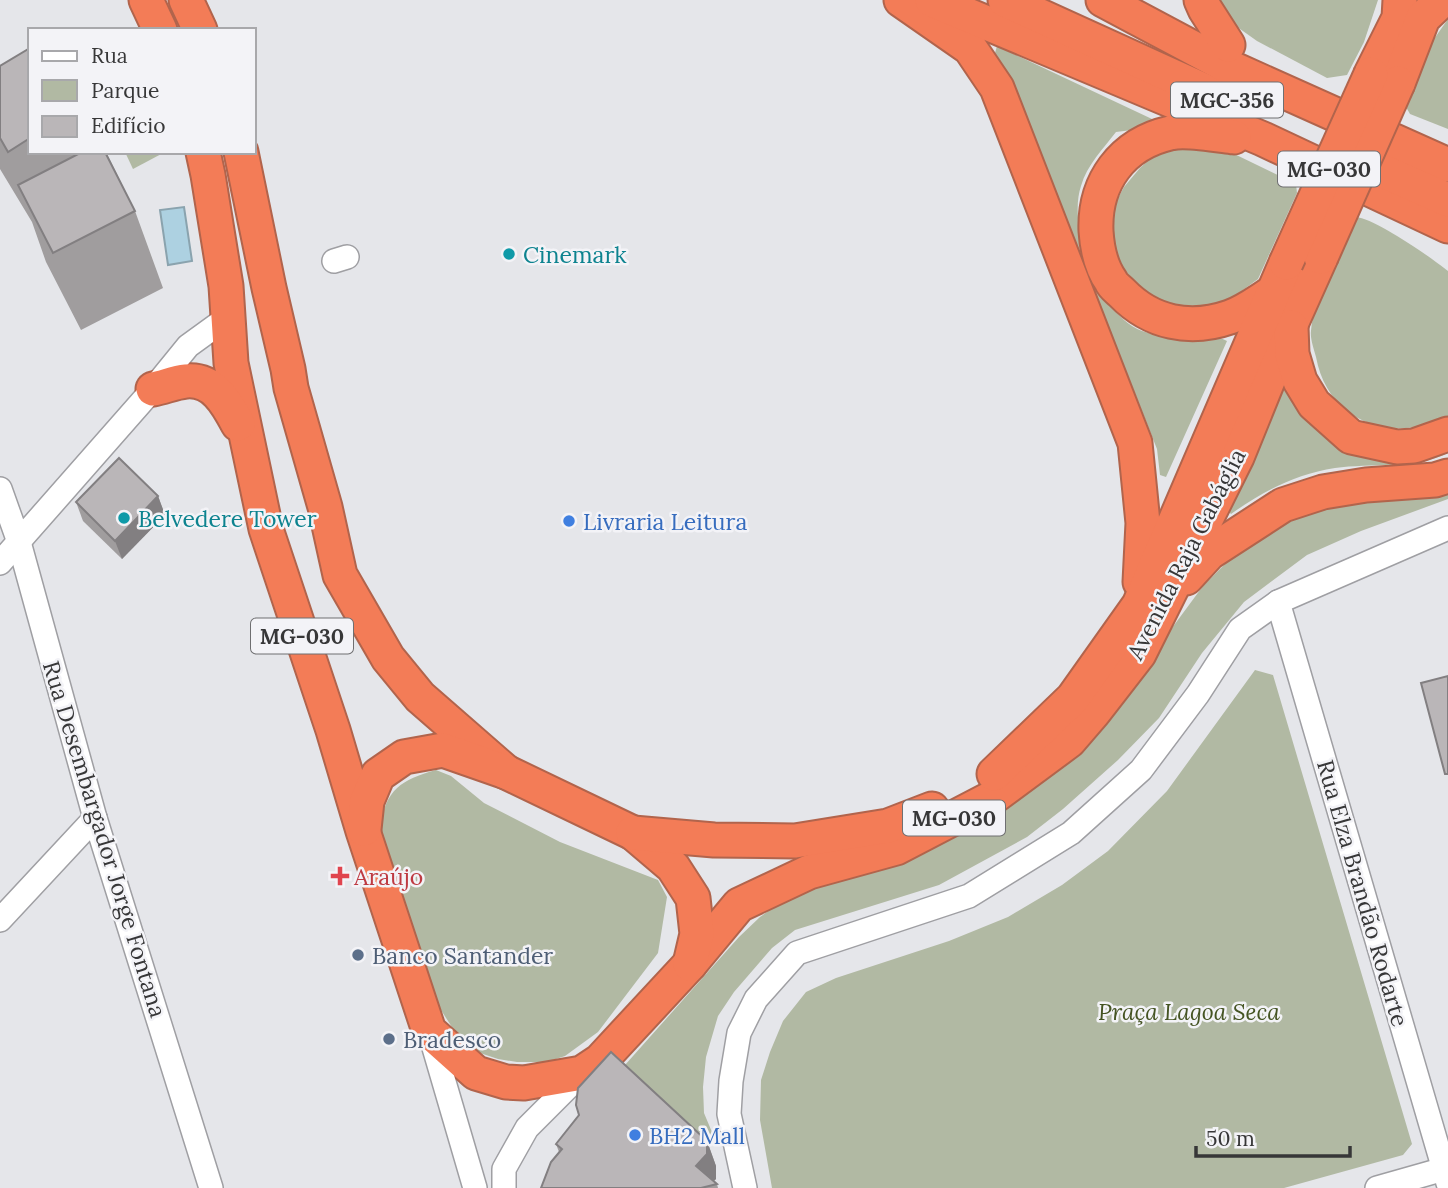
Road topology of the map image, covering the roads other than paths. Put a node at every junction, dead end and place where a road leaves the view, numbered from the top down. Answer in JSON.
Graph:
{"nodes":[{"id":1,"x":146,"y":0,"type":"edge"},
{"id":2,"x":186,"y":0,"type":"edge"},
{"id":3,"x":901,"y":0,"type":"edge"},
{"id":4,"x":932,"y":0,"type":"edge"},
{"id":5,"x":1005,"y":0,"type":"edge"},
{"id":6,"x":1102,"y":0,"type":"edge"},
{"id":7,"x":1145,"y":0,"type":"edge"},
{"id":8,"x":1201,"y":0,"type":"edge"},
{"id":9,"x":1416,"y":9,"type":"edge"},
{"id":10,"x":159,"y":28,"type":"edge"},
{"id":11,"x":199,"y":28,"type":"edge"},
{"id":12,"x":1228,"y":45,"type":"junction"},
{"id":13,"x":1385,"y":79,"type":"junction"},
{"id":14,"x":1263,"y":139,"type":"junction"},
{"id":15,"x":1448,"y":149,"type":"edge"},
{"id":16,"x":203,"y":154,"type":"edge"},
{"id":17,"x":241,"y":154,"type":"edge"},
{"id":18,"x":1448,"y":165,"type":"edge"},
{"id":19,"x":1448,"y":200,"type":"edge"},
{"id":20,"x":1392,"y":201,"type":"junction"},
{"id":21,"x":1448,"y":226,"type":"edge"},
{"id":22,"x":1448,"y":243,"type":"edge"},
{"id":23,"x":1272,"y":293,"type":"junction"},
{"id":24,"x":228,"y":317,"type":"junction"},
{"id":25,"x":1291,"y":324,"type":"junction"},
{"id":26,"x":188,"y":346,"type":"junction"},
{"id":27,"x":231,"y":363,"type":"junction"},
{"id":28,"x":290,"y":388,"type":"junction"},
{"id":29,"x":153,"y":389,"type":"junction"},
{"id":30,"x":1448,"y":435,"type":"edge"},
{"id":31,"x":247,"y":440,"type":"junction"},
{"id":32,"x":1448,"y":476,"type":"edge"},
{"id":33,"x":0,"y":489,"type":"edge"},
{"id":34,"x":1448,"y":528,"type":"edge"},
{"id":35,"x":19,"y":542,"type":"junction"},
{"id":36,"x":0,"y":563,"type":"edge"},
{"id":37,"x":1278,"y":602,"type":"junction"},
{"id":38,"x":1153,"y":603,"type":"junction"},
{"id":39,"x":506,"y":772,"type":"junction"},
{"id":40,"x":95,"y":818,"type":"junction"},
{"id":41,"x":363,"y":831,"type":"junction"},
{"id":42,"x":633,"y":833,"type":"junction"},
{"id":43,"x":0,"y":920,"type":"edge"},
{"id":44,"x":690,"y":964,"type":"junction"},
{"id":45,"x":429,"y":1031,"type":"junction"},
{"id":46,"x":582,"y":1073,"type":"junction"},
{"id":47,"x":1446,"y":1176,"type":"edge"},
{"id":48,"x":211,"y":1188,"type":"edge"},
{"id":49,"x":475,"y":1188,"type":"edge"},
{"id":50,"x":504,"y":1188,"type":"edge"},
{"id":51,"x":745,"y":1188,"type":"edge"},
{"id":52,"x":1377,"y":1188,"type":"edge"}],
"edges":[{"from":1,"to":10,"type":"highway"},
{"from":2,"to":11,"type":"highway"},
{"from":3,"to":38,"type":"highway"},
{"from":4,"to":14,"type":"highway","number":"MGC-356"},
{"from":5,"to":19,"type":"highway","number":"MGC-356"},
{"from":6,"to":18,"type":"highway","number":"MGC-356"},
{"from":7,"to":12,"type":"highway","number":"MGC-356"},
{"from":8,"to":12,"type":"highway"},
{"from":9,"to":13,"type":"highway","name":"Avenida Raja Gabáglia","number":"MG-030"},
{"from":12,"to":15,"type":"highway","number":"MGC-356"},
{"from":13,"to":23,"type":"highway","name":"Avenida Raja Gabáglia","number":"MG-030","bridge":true},
{"from":13,"to":25,"type":"highway","name":"Avenida Raja Gabáglia","number":"MG-030","bridge":true},
{"from":14,"to":20,"type":"highway","number":"MGC-356"},
{"from":14,"to":23,"type":"highway"},
{"from":16,"to":24,"type":"highway","number":"MG-030"},
{"from":17,"to":28,"type":"highway","number":"MG-030"},
{"from":20,"to":21,"type":"highway","number":"MGC-356"},
{"from":20,"to":22,"type":"highway"},
{"from":23,"to":38,"type":"highway","name":"Avenida Raja Gabáglia","number":"MG-030"},
{"from":24,"to":26,"type":"street"},
{"from":24,"to":27,"type":"highway","number":"MG-030"},
{"from":25,"to":30,"type":"highway"},
{"from":25,"to":38,"type":"highway","name":"Avenida Raja Gabáglia","number":"MG-030"},
{"from":26,"to":27,"type":"street"},
{"from":26,"to":29,"type":"street"},
{"from":27,"to":28,"type":"highway"},
{"from":27,"to":31,"type":"highway","number":"MG-030"},
{"from":28,"to":39,"type":"highway","number":"MG-030"},
{"from":29,"to":31,"type":"highway"},
{"from":29,"to":35,"type":"street"},
{"from":31,"to":41,"type":"highway","number":"MG-030"},
{"from":32,"to":38,"type":"highway"},
{"from":33,"to":35,"type":"street","name":"Rua Desembargador Jorge Fontana"},
{"from":34,"to":37,"type":"street"},
{"from":35,"to":36,"type":"street"},
{"from":35,"to":40,"type":"street","name":"Rua Desembargador Jorge Fontana"},
{"from":37,"to":47,"type":"street","name":"Rua Elza Brandão Rodarte"},
{"from":37,"to":51,"type":"street"},
{"from":38,"to":42,"type":"highway","name":"Avenida Raja Gabáglia","number":"MG-030"},
{"from":38,"to":44,"type":"highway","name":"Avenida Raja Gabáglia","number":"MG-030"},
{"from":39,"to":41,"type":"highway"},
{"from":39,"to":42,"type":"highway","number":"MG-030"},
{"from":40,"to":43,"type":"street"},
{"from":40,"to":48,"type":"street","name":"Rua Desembargador Jorge Fontana"},
{"from":41,"to":45,"type":"highway","number":"MG-030"},
{"from":42,"to":44,"type":"highway"},
{"from":44,"to":46,"type":"highway","number":"MG-030"},
{"from":45,"to":46,"type":"highway","number":"MG-030"},
{"from":45,"to":49,"type":"street"},
{"from":46,"to":50,"type":"street"},
{"from":47,"to":52,"type":"street"}]}
